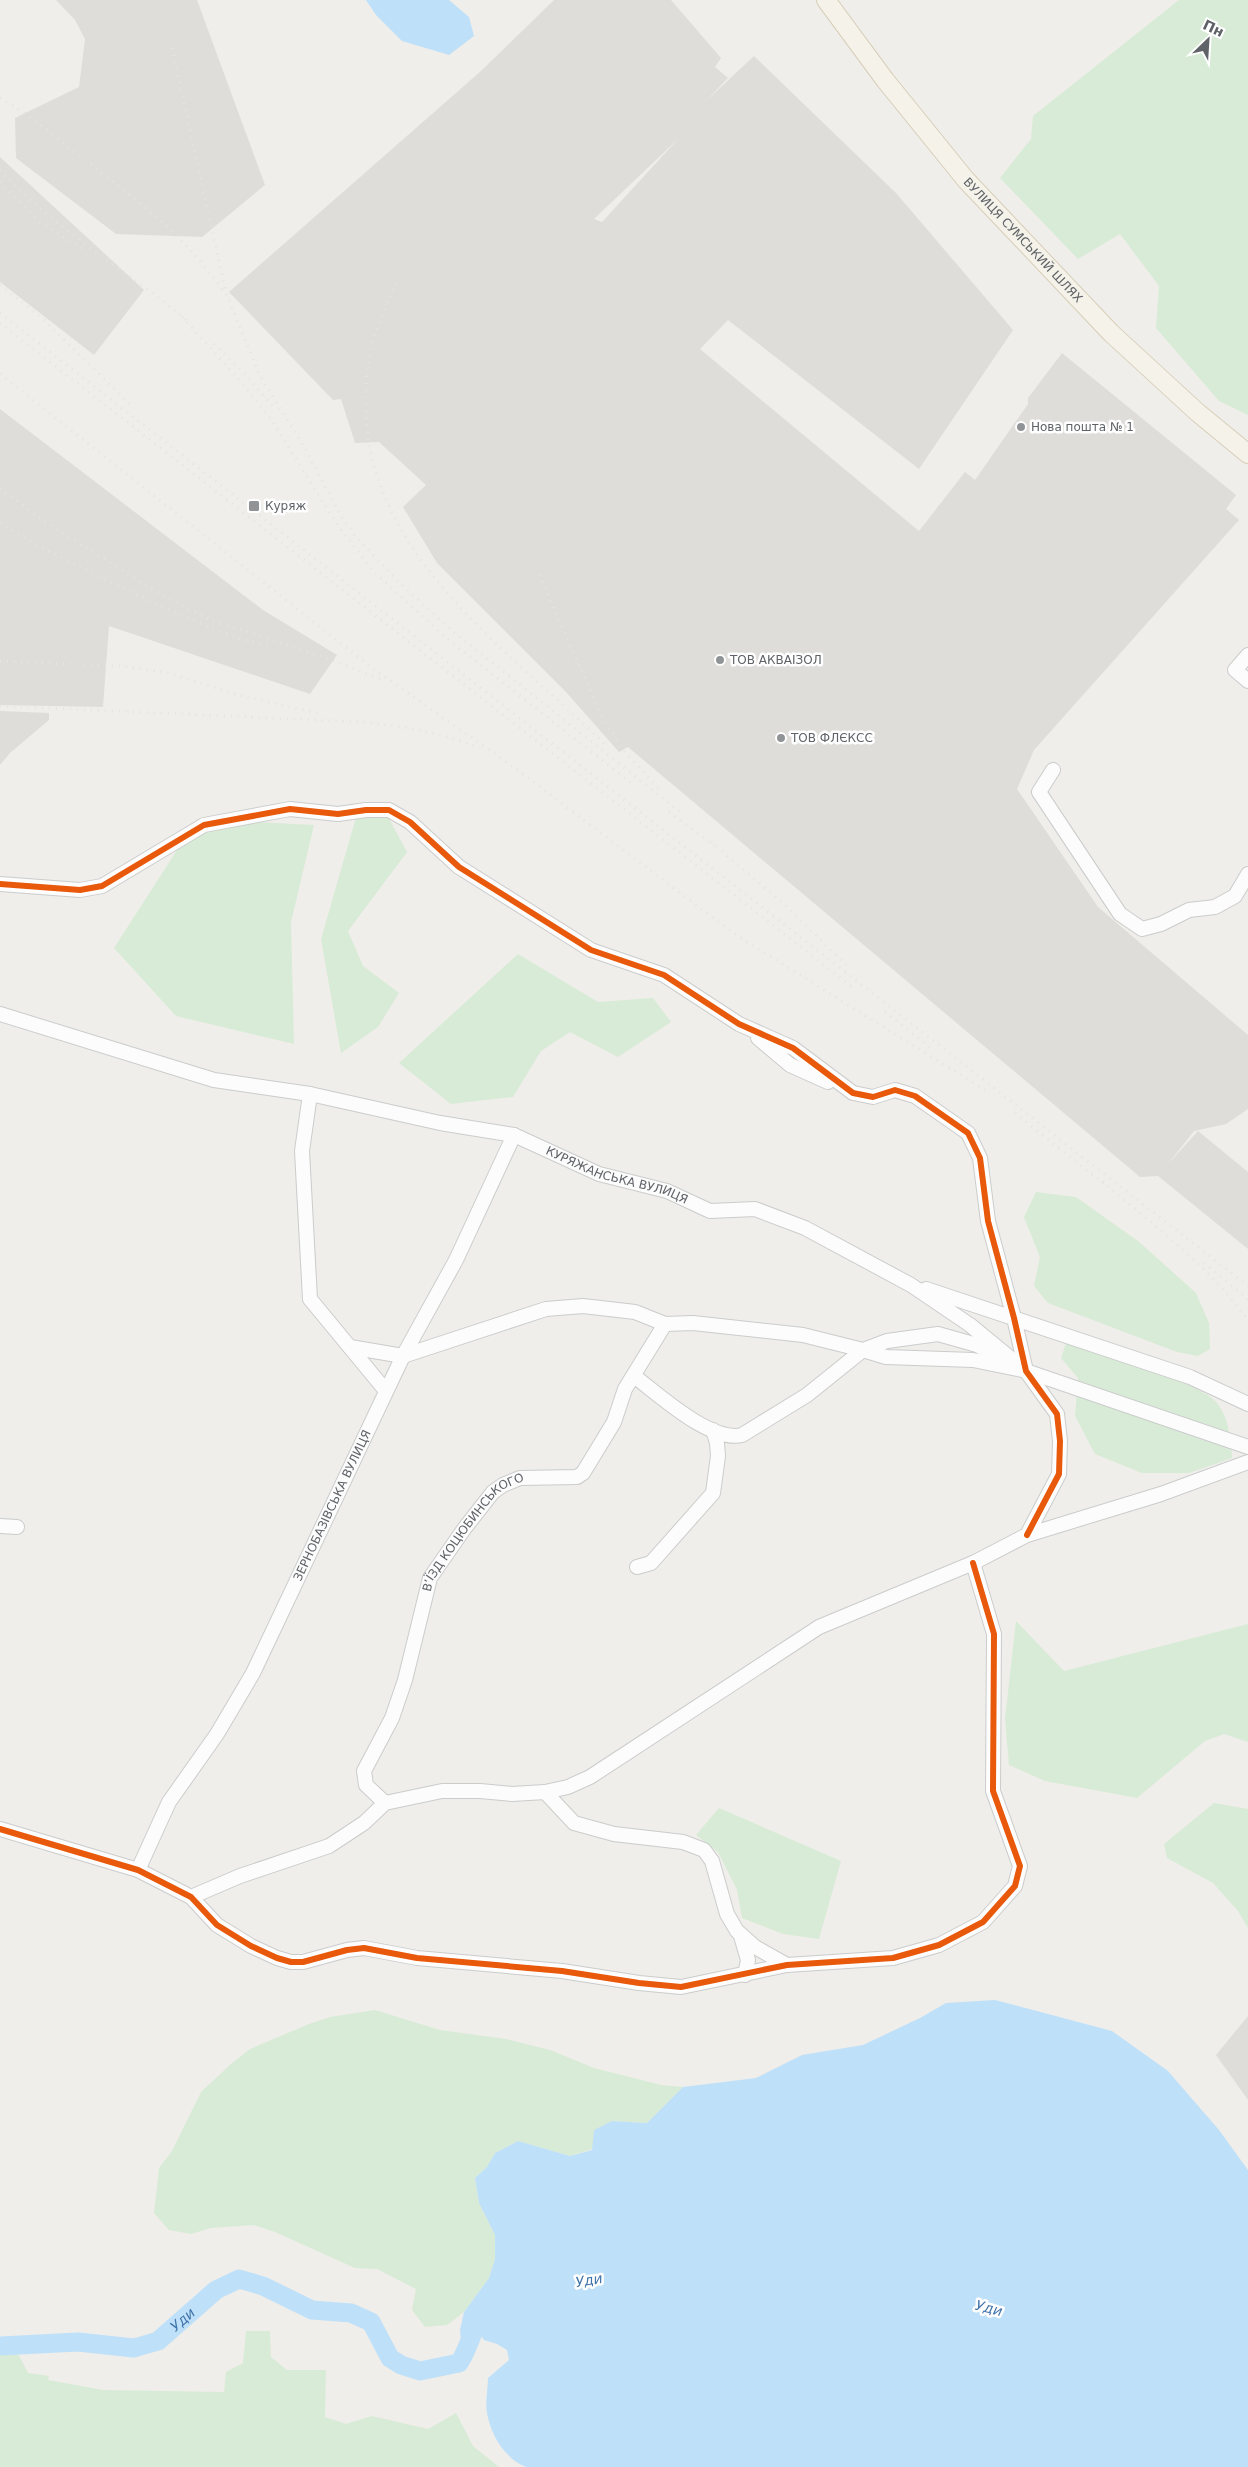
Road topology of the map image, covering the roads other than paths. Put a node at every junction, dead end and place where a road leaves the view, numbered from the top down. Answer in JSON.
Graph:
{"nodes":[{"id":1,"x":826,"y":0,"type":"edge"},
{"id":2,"x":1248,"y":454,"type":"edge"},
{"id":3,"x":1248,"y":655,"type":"edge"},
{"id":4,"x":1248,"y":681,"type":"edge"},
{"id":5,"x":1053,"y":770,"type":"dead end"},
{"id":6,"x":1248,"y":874,"type":"edge"},
{"id":7,"x":0,"y":884,"type":"edge"},
{"id":8,"x":0,"y":1014,"type":"edge"},
{"id":9,"x":310,"y":1094,"type":"junction"},
{"id":10,"x":514,"y":1135,"type":"junction"},
{"id":11,"x":910,"y":1284,"type":"junction"},
{"id":12,"x":1014,"y":1318,"type":"junction"},
{"id":13,"x":665,"y":1324,"type":"junction"},
{"id":14,"x":350,"y":1347,"type":"junction"},
{"id":15,"x":863,"y":1350,"type":"junction"},
{"id":16,"x":403,"y":1356,"type":"junction"},
{"id":17,"x":1026,"y":1371,"type":"junction"},
{"id":18,"x":634,"y":1376,"type":"junction"},
{"id":19,"x":386,"y":1391,"type":"junction"},
{"id":20,"x":1248,"y":1404,"type":"edge"},
{"id":21,"x":713,"y":1430,"type":"junction"},
{"id":22,"x":1248,"y":1447,"type":"edge"},
{"id":23,"x":1248,"y":1462,"type":"edge"},
{"id":24,"x":0,"y":1526,"type":"edge"},
{"id":25,"x":17,"y":1527,"type":"dead end"},
{"id":26,"x":1028,"y":1535,"type":"junction"},
{"id":27,"x":973,"y":1563,"type":"junction"},
{"id":28,"x":637,"y":1567,"type":"dead end"},
{"id":29,"x":546,"y":1792,"type":"junction"},
{"id":30,"x":385,"y":1803,"type":"junction"},
{"id":31,"x":0,"y":1829,"type":"edge"},
{"id":32,"x":138,"y":1870,"type":"junction"},
{"id":33,"x":191,"y":1897,"type":"junction"},
{"id":34,"x":741,"y":1936,"type":"junction"},
{"id":35,"x":786,"y":1964,"type":"junction"},
{"id":36,"x":745,"y":1975,"type":"junction"}],
"edges":[{"from":1,"to":2,"type":"main road","name":"ВУЛИЦЯ СУМСЬКИЙ ШЛЯХ"},
{"from":3,"to":4,"type":"street"},
{"from":5,"to":6,"type":"street"},
{"from":7,"to":12,"type":"street"},
{"from":8,"to":9,"type":"street","name":"КУРЯЖАНСЬКА ВУЛИЦЯ"},
{"from":9,"to":10,"type":"street","name":"КУРЯЖАНСЬКА ВУЛИЦЯ"},
{"from":9,"to":14,"type":"street"},
{"from":10,"to":11,"type":"street","name":"КУРЯЖАНСЬКА ВУЛИЦЯ"},
{"from":10,"to":16,"type":"street","name":"ЗЕРНОБАЗІВСЬКА ВУЛИЦЯ"},
{"from":11,"to":12,"type":"street"},
{"from":11,"to":17,"type":"street"},
{"from":12,"to":17,"type":"street"},
{"from":12,"to":20,"type":"street"},
{"from":13,"to":15,"type":"street"},
{"from":13,"to":16,"type":"street"},
{"from":13,"to":18,"type":"street","name":"В’ЇЗД КОЦЮБИНСЬКОГО"},
{"from":14,"to":16,"type":"street"},
{"from":14,"to":19,"type":"street"},
{"from":15,"to":17,"type":"street"},
{"from":15,"to":17,"type":"street"},
{"from":15,"to":21,"type":"street"},
{"from":16,"to":19,"type":"street","name":"ЗЕРНОБАЗІВСЬКА ВУЛИЦЯ"},
{"from":17,"to":22,"type":"street"},
{"from":17,"to":26,"type":"street"},
{"from":18,"to":21,"type":"street"},
{"from":18,"to":30,"type":"street","name":"В’ЇЗД КОЦЮБИНСЬКОГО"},
{"from":19,"to":32,"type":"street","name":"ЗЕРНОБАЗІВСЬКА ВУЛИЦЯ"},
{"from":21,"to":28,"type":"street"},
{"from":23,"to":26,"type":"street"},
{"from":24,"to":25,"type":"street"},
{"from":26,"to":27,"type":"street"},
{"from":27,"to":29,"type":"street"},
{"from":27,"to":35,"type":"street"},
{"from":29,"to":30,"type":"street"},
{"from":29,"to":34,"type":"street"},
{"from":30,"to":33,"type":"street"},
{"from":31,"to":32,"type":"street"},
{"from":32,"to":33,"type":"street"},
{"from":33,"to":36,"type":"street"},
{"from":34,"to":35,"type":"street"},
{"from":34,"to":36,"type":"street"},
{"from":35,"to":36,"type":"street"}]}
